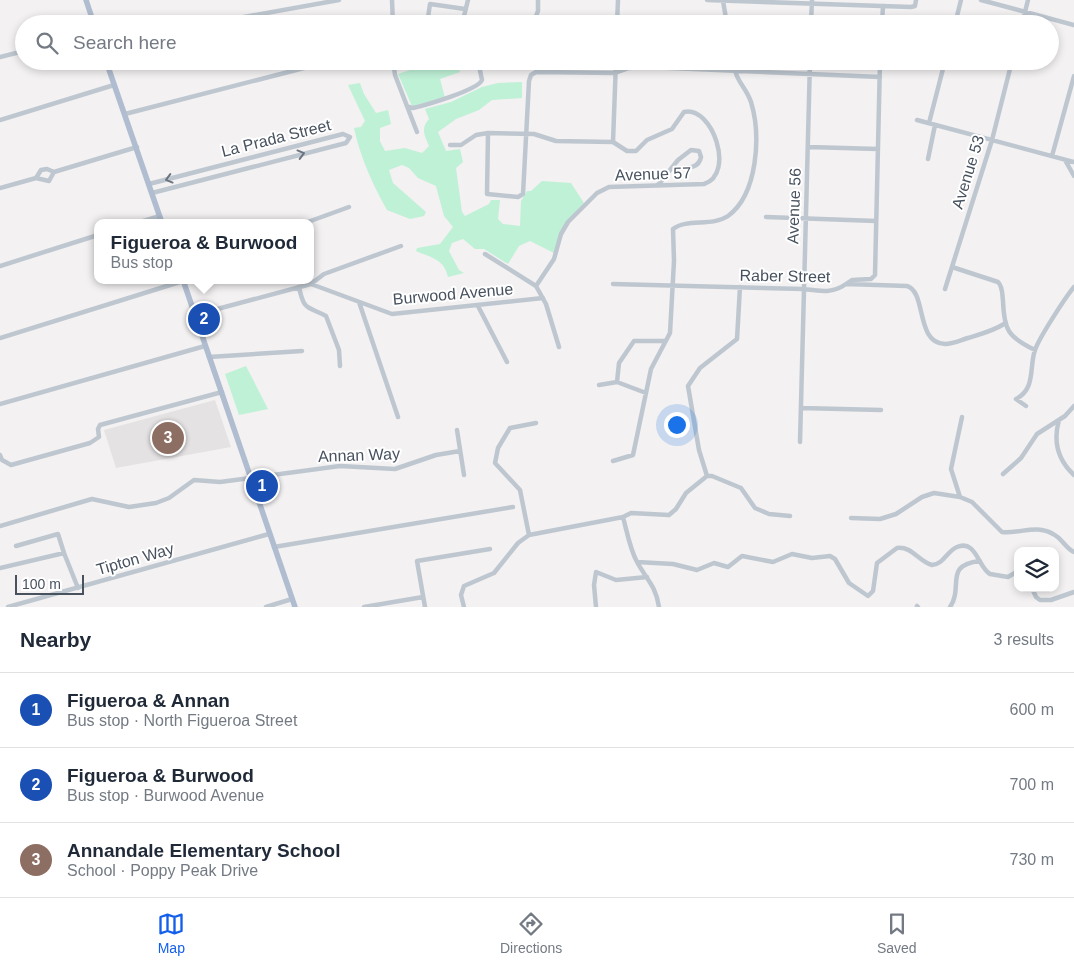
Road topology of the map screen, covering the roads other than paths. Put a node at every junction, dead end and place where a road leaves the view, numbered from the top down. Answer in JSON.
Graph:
{"nodes":[{"id":1,"x":86,"y":0,"type":"edge"},
{"id":2,"x":339,"y":0,"type":"edge"},
{"id":3,"x":392,"y":0,"type":"edge"},
{"id":4,"x":468,"y":0,"type":"edge"},
{"id":5,"x":538,"y":0,"type":"edge"},
{"id":6,"x":618,"y":0,"type":"edge"},
{"id":7,"x":707,"y":0,"type":"edge"},
{"id":8,"x":916,"y":0,"type":"edge"},
{"id":9,"x":961,"y":0,"type":"edge"},
{"id":10,"x":980,"y":0,"type":"edge"},
{"id":11,"x":1028,"y":0,"type":"edge"},
{"id":12,"x":723,"y":1,"type":"edge"},
{"id":13,"x":812,"y":2,"type":"edge"},
{"id":14,"x":883,"y":6,"type":"junction"},
{"id":15,"x":465,"y":9,"type":"junction"},
{"id":16,"x":1026,"y":12,"type":"junction"},
{"id":17,"x":91,"y":15,"type":"edge"},
{"id":18,"x":256,"y":15,"type":"edge"},
{"id":19,"x":393,"y":15,"type":"edge"},
{"id":20,"x":428,"y":15,"type":"edge"},
{"id":21,"x":464,"y":15,"type":"edge"},
{"id":22,"x":536,"y":15,"type":"edge"},
{"id":23,"x":617,"y":15,"type":"edge"},
{"id":24,"x":725,"y":15,"type":"edge"},
{"id":25,"x":811,"y":15,"type":"edge"},
{"id":26,"x":882,"y":15,"type":"edge"},
{"id":27,"x":957,"y":15,"type":"edge"},
{"id":28,"x":1025,"y":15,"type":"edge"},
{"id":29,"x":1037,"y":15,"type":"edge"},
{"id":30,"x":1059,"y":21,"type":"edge"},
{"id":31,"x":1074,"y":25,"type":"edge"},
{"id":32,"x":15,"y":53,"type":"edge"},
{"id":33,"x":0,"y":57,"type":"edge"},
{"id":34,"x":109,"y":70,"type":"edge"},
{"id":35,"x":296,"y":70,"type":"edge"},
{"id":36,"x":394,"y":70,"type":"edge"},
{"id":37,"x":480,"y":70,"type":"edge"},
{"id":38,"x":615,"y":70,"type":"edge"},
{"id":39,"x":624,"y":70,"type":"edge"},
{"id":40,"x":699,"y":70,"type":"edge"},
{"id":41,"x":810,"y":70,"type":"edge"},
{"id":42,"x":880,"y":70,"type":"edge"},
{"id":43,"x":943,"y":70,"type":"edge"},
{"id":44,"x":1010,"y":70,"type":"edge"},
{"id":45,"x":734,"y":72,"type":"junction"},
{"id":46,"x":615,"y":74,"type":"junction"},
{"id":47,"x":810,"y":75,"type":"junction"},
{"id":48,"x":1074,"y":76,"type":"edge"},
{"id":49,"x":880,"y":77,"type":"junction"},
{"id":50,"x":114,"y":85,"type":"junction"},
{"id":51,"x":1072,"y":93,"type":"edge"},
{"id":52,"x":409,"y":107,"type":"junction"},
{"id":53,"x":125,"y":114,"type":"junction"},
{"id":54,"x":0,"y":120,"type":"edge"},
{"id":55,"x":917,"y":120,"type":"dead end"},
{"id":56,"x":928,"y":123,"type":"junction"},
{"id":57,"x":935,"y":125,"type":"junction"},
{"id":58,"x":417,"y":132,"type":"dead end"},
{"id":59,"x":488,"y":133,"type":"junction"},
{"id":60,"x":526,"y":134,"type":"junction"},
{"id":61,"x":992,"y":140,"type":"junction"},
{"id":62,"x":614,"y":142,"type":"junction"},
{"id":63,"x":313,"y":143,"type":"junction"},
{"id":64,"x":450,"y":145,"type":"dead end"},
{"id":65,"x":137,"y":147,"type":"junction"},
{"id":66,"x":809,"y":147,"type":"junction"},
{"id":67,"x":878,"y":149,"type":"junction"},
{"id":68,"x":315,"y":151,"type":"junction"},
{"id":69,"x":275,"y":152,"type":"junction"},
{"id":70,"x":1052,"y":156,"type":"junction"},
{"id":71,"x":928,"y":159,"type":"dead end"},
{"id":72,"x":277,"y":160,"type":"junction"},
{"id":73,"x":1065,"y":160,"type":"junction"},
{"id":74,"x":237,"y":162,"type":"junction"},
{"id":75,"x":1074,"y":162,"type":"edge"},
{"id":76,"x":679,"y":168,"type":"dead end"},
{"id":77,"x":239,"y":170,"type":"junction"},
{"id":78,"x":200,"y":171,"type":"junction"},
{"id":79,"x":54,"y":172,"type":"junction"},
{"id":80,"x":1074,"y":176,"type":"edge"},
{"id":81,"x":36,"y":178,"type":"junction"},
{"id":82,"x":202,"y":180,"type":"junction"},
{"id":83,"x":149,"y":184,"type":"junction"},
{"id":84,"x":658,"y":185,"type":"junction"},
{"id":85,"x":0,"y":188,"type":"edge"},
{"id":86,"x":152,"y":193,"type":"junction"},
{"id":87,"x":349,"y":207,"type":"dead end"},
{"id":88,"x":160,"y":216,"type":"junction"},
{"id":89,"x":766,"y":218,"type":"dead end"},
{"id":90,"x":805,"y":218,"type":"junction"},
{"id":91,"x":150,"y":219,"type":"edge"},
{"id":92,"x":161,"y":219,"type":"edge"},
{"id":93,"x":314,"y":220,"type":"edge"},
{"id":94,"x":876,"y":221,"type":"junction"},
{"id":95,"x":94,"y":236,"type":"edge"},
{"id":96,"x":401,"y":246,"type":"dead end"},
{"id":97,"x":485,"y":254,"type":"dead end"},
{"id":98,"x":0,"y":266,"type":"edge"},
{"id":99,"x":952,"y":267,"type":"junction"},
{"id":100,"x":314,"y":282,"type":"edge"},
{"id":101,"x":173,"y":284,"type":"edge"},
{"id":102,"x":184,"y":284,"type":"edge"},
{"id":103,"x":311,"y":284,"type":"joint"},
{"id":104,"x":613,"y":284,"type":"dead end"},
{"id":105,"x":846,"y":284,"type":"junction"},
{"id":106,"x":673,"y":285,"type":"junction"},
{"id":107,"x":536,"y":286,"type":"junction"},
{"id":108,"x":299,"y":287,"type":"junction"},
{"id":109,"x":740,"y":287,"type":"junction"},
{"id":110,"x":1074,"y":287,"type":"edge"},
{"id":111,"x":803,"y":289,"type":"junction"},
{"id":112,"x":945,"y":289,"type":"dead end"},
{"id":113,"x":543,"y":298,"type":"junction"},
{"id":114,"x":359,"y":302,"type":"junction"},
{"id":115,"x":478,"y":306,"type":"junction"},
{"id":116,"x":195,"y":315,"type":"junction"},
{"id":117,"x":1004,"y":324,"type":"junction"},
{"id":118,"x":0,"y":338,"type":"edge"},
{"id":119,"x":666,"y":340,"type":"junction"},
{"id":120,"x":205,"y":346,"type":"junction"},
{"id":121,"x":558,"y":347,"type":"dead end"},
{"id":122,"x":1035,"y":350,"type":"junction"},
{"id":123,"x":302,"y":351,"type":"dead end"},
{"id":124,"x":209,"y":357,"type":"junction"},
{"id":125,"x":506,"y":362,"type":"dead end"},
{"id":126,"x":340,"y":366,"type":"dead end"},
{"id":127,"x":617,"y":382,"type":"junction"},
{"id":128,"x":599,"y":385,"type":"dead end"},
{"id":129,"x":222,"y":392,"type":"junction"},
{"id":130,"x":646,"y":393,"type":"junction"},
{"id":131,"x":0,"y":404,"type":"edge"},
{"id":132,"x":1026,"y":406,"type":"dead end"},
{"id":133,"x":1074,"y":406,"type":"edge"},
{"id":134,"x":801,"y":408,"type":"junction"},
{"id":135,"x":882,"y":410,"type":"dead end"},
{"id":136,"x":398,"y":416,"type":"dead end"},
{"id":137,"x":962,"y":417,"type":"dead end"},
{"id":138,"x":1058,"y":420,"type":"junction"},
{"id":139,"x":536,"y":423,"type":"dead end"},
{"id":140,"x":457,"y":430,"type":"dead end"},
{"id":141,"x":800,"y":442,"type":"dead end"},
{"id":142,"x":460,"y":451,"type":"junction"},
{"id":143,"x":0,"y":455,"type":"edge"},
{"id":144,"x":613,"y":462,"type":"dead end"},
{"id":145,"x":464,"y":474,"type":"dead end"},
{"id":146,"x":1003,"y":474,"type":"dead end"},
{"id":147,"x":1074,"y":475,"type":"edge"},
{"id":148,"x":707,"y":476,"type":"junction"},
{"id":149,"x":250,"y":478,"type":"junction"},
{"id":150,"x":960,"y":497,"type":"junction"},
{"id":151,"x":513,"y":507,"type":"dead end"},
{"id":152,"x":790,"y":516,"type":"dead end"},
{"id":153,"x":623,"y":518,"type":"junction"},
{"id":154,"x":851,"y":518,"type":"dead end"},
{"id":155,"x":0,"y":526,"type":"edge"},
{"id":156,"x":269,"y":534,"type":"junction"},
{"id":157,"x":529,"y":535,"type":"junction"},
{"id":158,"x":16,"y":546,"type":"dead end"},
{"id":159,"x":274,"y":547,"type":"junction"},
{"id":160,"x":490,"y":549,"type":"dead end"},
{"id":161,"x":1074,"y":552,"type":"edge"},
{"id":162,"x":64,"y":553,"type":"junction"},
{"id":163,"x":980,"y":561,"type":"junction"},
{"id":164,"x":637,"y":562,"type":"junction"},
{"id":165,"x":0,"y":568,"type":"edge"},
{"id":166,"x":1014,"y":573,"type":"edge"},
{"id":167,"x":647,"y":577,"type":"junction"},
{"id":168,"x":78,"y":588,"type":"junction"},
{"id":169,"x":1034,"y":592,"type":"edge"},
{"id":170,"x":1074,"y":592,"type":"edge"},
{"id":171,"x":423,"y":597,"type":"junction"},
{"id":172,"x":292,"y":599,"type":"junction"},
{"id":173,"x":8,"y":607,"type":"edge"},
{"id":174,"x":266,"y":607,"type":"edge"},
{"id":175,"x":295,"y":607,"type":"edge"},
{"id":176,"x":364,"y":607,"type":"edge"},
{"id":177,"x":425,"y":607,"type":"edge"},
{"id":178,"x":464,"y":607,"type":"edge"},
{"id":179,"x":596,"y":607,"type":"edge"},
{"id":180,"x":659,"y":607,"type":"edge"},
{"id":181,"x":950,"y":607,"type":"edge"}],
"edges":[{"from":1,"to":17,"type":"main road"},
{"from":2,"to":18,"type":"street"},
{"from":3,"to":19,"type":"street"},
{"from":4,"to":15,"type":"street"},
{"from":5,"to":22,"type":"street"},
{"from":6,"to":23,"type":"street"},
{"from":7,"to":12,"type":"street"},
{"from":8,"to":14,"type":"street"},
{"from":9,"to":27,"type":"street"},
{"from":10,"to":16,"type":"street"},
{"from":11,"to":16,"type":"street"},
{"from":12,"to":13,"type":"street"},
{"from":12,"to":24,"type":"street"},
{"from":13,"to":14,"type":"street"},
{"from":13,"to":25,"type":"street"},
{"from":14,"to":26,"type":"street"},
{"from":15,"to":20,"type":"street"},
{"from":15,"to":21,"type":"street"},
{"from":16,"to":28,"type":"street"},
{"from":16,"to":29,"type":"street"},
{"from":30,"to":31,"type":"street"},
{"from":32,"to":33,"type":"street"},
{"from":34,"to":50,"type":"main road"},
{"from":35,"to":53,"type":"street"},
{"from":36,"to":52,"type":"street"},
{"from":37,"to":52,"type":"street"},
{"from":38,"to":46,"type":"street","name":"Avenue 57"},
{"from":39,"to":46,"type":"street"},
{"from":40,"to":45,"type":"street"},
{"from":41,"to":47,"type":"street","name":"Avenue 56"},
{"from":42,"to":49,"type":"street"},
{"from":43,"to":56,"type":"street"},
{"from":44,"to":61,"type":"street","name":"Avenue 53"},
{"from":45,"to":47,"type":"street"},
{"from":45,"to":106,"type":"street"},
{"from":46,"to":60,"type":"street"},
{"from":46,"to":62,"type":"street","name":"Avenue 57"},
{"from":47,"to":49,"type":"street"},
{"from":47,"to":66,"type":"street","name":"Avenue 56"},
{"from":48,"to":51,"type":"street"},
{"from":49,"to":67,"type":"street"},
{"from":50,"to":53,"type":"main road"},
{"from":50,"to":54,"type":"street"},
{"from":51,"to":70,"type":"street"},
{"from":52,"to":58,"type":"street"},
{"from":53,"to":65,"type":"main road"},
{"from":55,"to":56,"type":"street"},
{"from":56,"to":57,"type":"street"},
{"from":57,"to":61,"type":"street"},
{"from":57,"to":71,"type":"street"},
{"from":59,"to":60,"type":"street"},
{"from":59,"to":60,"type":"street"},
{"from":59,"to":64,"type":"street"},
{"from":60,"to":62,"type":"street"},
{"from":61,"to":70,"type":"street"},
{"from":61,"to":99,"type":"street","name":"Avenue 53"},
{"from":62,"to":84,"type":"street","name":"Avenue 57"},
{"from":63,"to":68,"type":"street"},
{"from":63,"to":68,"type":"street","name":"La Prada Street"},
{"from":63,"to":69,"type":"street","name":"La Prada Street"},
{"from":65,"to":79,"type":"street"},
{"from":65,"to":83,"type":"main road"},
{"from":66,"to":67,"type":"street"},
{"from":66,"to":90,"type":"street","name":"Avenue 56"},
{"from":67,"to":94,"type":"street"},
{"from":72,"to":68,"type":"street","name":"La Prada Street","one_way":true},
{"from":69,"to":72,"type":"street"},
{"from":69,"to":74,"type":"street","name":"La Prada Street"},
{"from":70,"to":73,"type":"street"},
{"from":72,"to":77,"type":"street","name":"La Prada Street"},
{"from":73,"to":75,"type":"street"},
{"from":73,"to":80,"type":"street"},
{"from":74,"to":77,"type":"street"},
{"from":74,"to":78,"type":"street","name":"La Prada Street"},
{"from":76,"to":84,"type":"street"},
{"from":77,"to":82,"type":"street","name":"La Prada Street"},
{"from":78,"to":82,"type":"street"},
{"from":78,"to":83,"type":"street","name":"La Prada Street","one_way":true},
{"from":79,"to":81,"type":"street"},
{"from":79,"to":81,"type":"street"},
{"from":81,"to":85,"type":"street"},
{"from":82,"to":86,"type":"street","name":"La Prada Street"},
{"from":83,"to":86,"type":"main road"},
{"from":84,"to":107,"type":"street","name":"Avenue 57"},
{"from":86,"to":88,"type":"main road"},
{"from":87,"to":93,"type":"street"},
{"from":88,"to":91,"type":"street"},
{"from":88,"to":92,"type":"main road"},
{"from":89,"to":90,"type":"street"},
{"from":90,"to":94,"type":"street"},
{"from":90,"to":111,"type":"street","name":"Avenue 56"},
{"from":94,"to":105,"type":"street"},
{"from":95,"to":98,"type":"street"},
{"from":96,"to":100,"type":"street"},
{"from":97,"to":107,"type":"street"},
{"from":99,"to":112,"type":"street","name":"Avenue 53"},
{"from":99,"to":117,"type":"street"},
{"from":101,"to":118,"type":"street"},
{"from":102,"to":116,"type":"main road"},
{"from":103,"to":108,"type":"street"},
{"from":103,"to":114,"type":"street","name":"Burwood Avenue"},
{"from":104,"to":106,"type":"street","name":"Raber Street"},
{"from":105,"to":111,"type":"street","name":"Raber Street"},
{"from":105,"to":117,"type":"street","name":"Raber Street"},
{"from":106,"to":109,"type":"street","name":"Raber Street"},
{"from":106,"to":119,"type":"street"},
{"from":107,"to":113,"type":"street"},
{"from":108,"to":116,"type":"street"},
{"from":108,"to":126,"type":"street"},
{"from":109,"to":111,"type":"street","name":"Raber Street"},
{"from":109,"to":148,"type":"street"},
{"from":110,"to":122,"type":"street"},
{"from":111,"to":134,"type":"street","name":"Avenue 56"},
{"from":113,"to":115,"type":"street","name":"Burwood Avenue"},
{"from":113,"to":121,"type":"street"},
{"from":114,"to":115,"type":"street","name":"Burwood Avenue"},
{"from":114,"to":136,"type":"street"},
{"from":115,"to":125,"type":"street"},
{"from":116,"to":120,"type":"main road"},
{"from":117,"to":122,"type":"street"},
{"from":119,"to":127,"type":"street"},
{"from":119,"to":130,"type":"street"},
{"from":120,"to":124,"type":"main road"},
{"from":120,"to":131,"type":"street"},
{"from":122,"to":132,"type":"street"},
{"from":123,"to":124,"type":"street"},
{"from":124,"to":129,"type":"main road"},
{"from":127,"to":128,"type":"street"},
{"from":127,"to":130,"type":"street"},
{"from":129,"to":143,"type":"street"},
{"from":129,"to":149,"type":"main road"},
{"from":130,"to":144,"type":"street"},
{"from":133,"to":138,"type":"street"},
{"from":134,"to":135,"type":"street"},
{"from":134,"to":141,"type":"street","name":"Avenue 56"},
{"from":137,"to":150,"type":"street"},
{"from":138,"to":146,"type":"street"},
{"from":138,"to":147,"type":"street"},
{"from":139,"to":157,"type":"street"},
{"from":140,"to":142,"type":"street"},
{"from":142,"to":145,"type":"street"},
{"from":142,"to":149,"type":"street","name":"Annan Way"},
{"from":148,"to":152,"type":"street"},
{"from":148,"to":153,"type":"street"},
{"from":149,"to":155,"type":"street","name":"Annan Way"},
{"from":149,"to":156,"type":"main road"},
{"from":150,"to":154,"type":"street"},
{"from":150,"to":161,"type":"street"},
{"from":151,"to":159,"type":"street"},
{"from":153,"to":157,"type":"street"},
{"from":153,"to":164,"type":"street"},
{"from":156,"to":159,"type":"main road"},
{"from":156,"to":168,"type":"street","name":"Tipton Way"},
{"from":157,"to":178,"type":"street"},
{"from":158,"to":162,"type":"street"},
{"from":159,"to":172,"type":"main road"},
{"from":160,"to":171,"type":"street"},
{"from":162,"to":165,"type":"street"},
{"from":162,"to":168,"type":"street"},
{"from":163,"to":164,"type":"street"},
{"from":163,"to":166,"type":"street"},
{"from":163,"to":181,"type":"street"},
{"from":164,"to":167,"type":"street"},
{"from":167,"to":179,"type":"street"},
{"from":167,"to":180,"type":"street"},
{"from":168,"to":173,"type":"street","name":"Tipton Way"},
{"from":169,"to":170,"type":"street"},
{"from":171,"to":176,"type":"street"},
{"from":171,"to":177,"type":"street"},
{"from":172,"to":174,"type":"street"},
{"from":172,"to":175,"type":"main road"}]}
